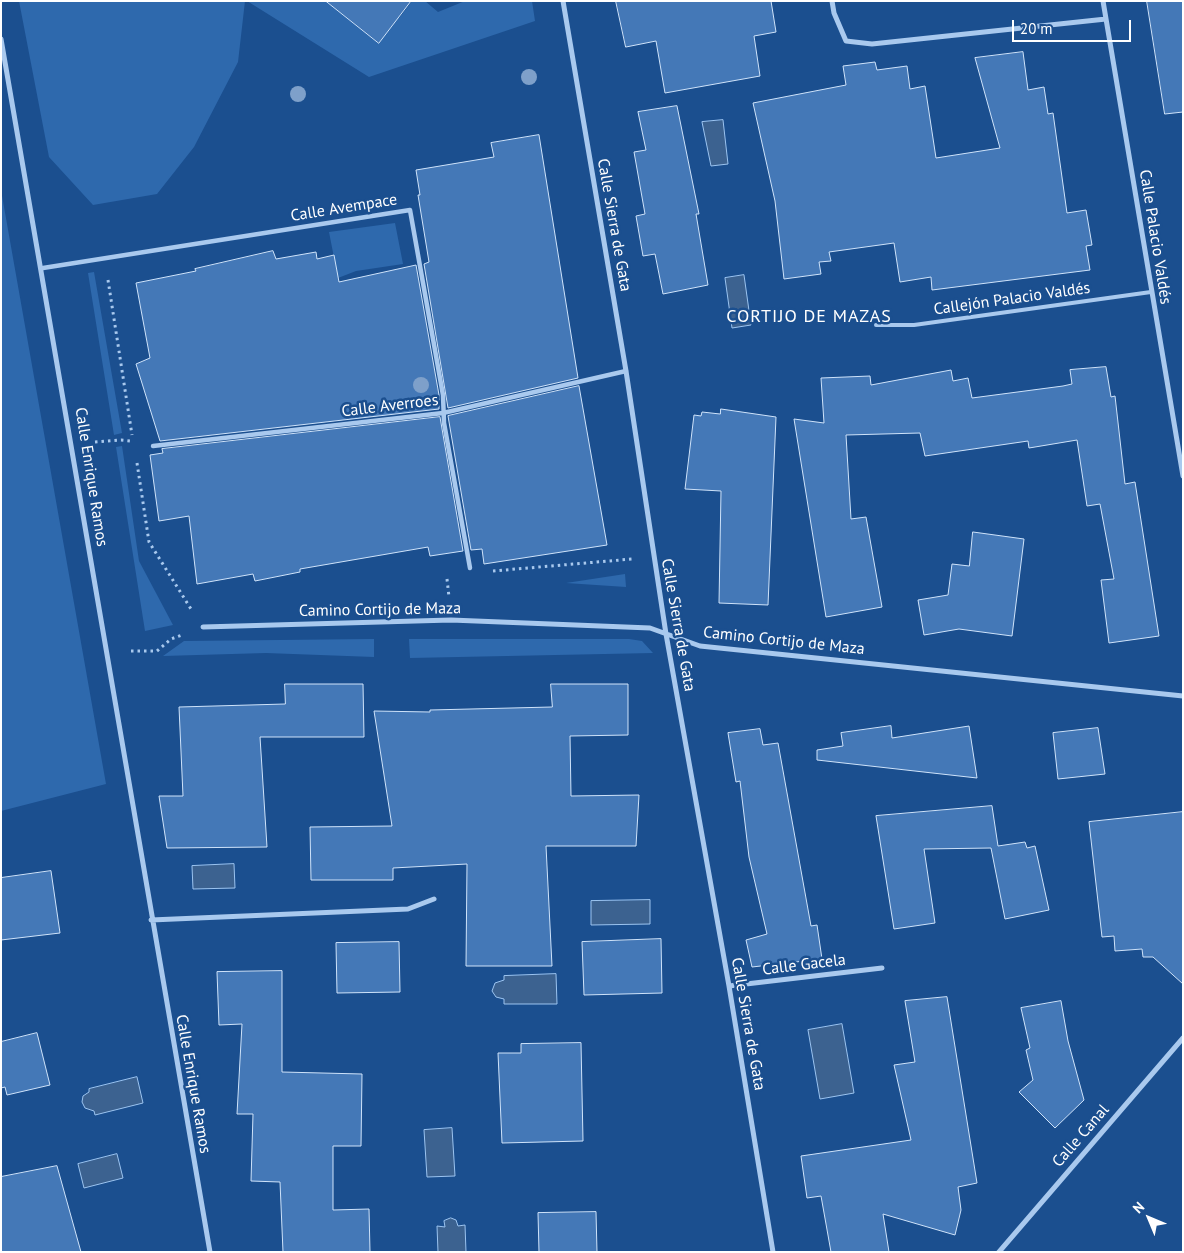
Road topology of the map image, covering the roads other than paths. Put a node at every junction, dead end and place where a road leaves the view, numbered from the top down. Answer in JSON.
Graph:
{"nodes":[{"id":1,"x":563,"y":1,"type":"edge"},
{"id":2,"x":832,"y":1,"type":"edge"},
{"id":3,"x":1103,"y":1,"type":"edge"},
{"id":4,"x":1106,"y":19,"type":"junction"},
{"id":5,"x":1,"y":39,"type":"edge"},
{"id":6,"x":43,"y":268,"type":"junction"},
{"id":7,"x":1151,"y":292,"type":"junction"},
{"id":8,"x":876,"y":325,"type":"dead end"},
{"id":9,"x":626,"y":371,"type":"junction"},
{"id":10,"x":443,"y":412,"type":"junction"},
{"id":11,"x":153,"y":446,"type":"dead end"},
{"id":12,"x":1183,"y":476,"type":"edge"},
{"id":13,"x":470,"y":568,"type":"road end"},
{"id":14,"x":203,"y":627,"type":"dead end"},
{"id":15,"x":666,"y":634,"type":"junction"},
{"id":16,"x":1183,"y":696,"type":"edge"},
{"id":17,"x":434,"y":899,"type":"dead end"},
{"id":18,"x":151,"y":920,"type":"junction"},
{"id":19,"x":882,"y":968,"type":"dead end"},
{"id":20,"x":729,"y":986,"type":"junction"},
{"id":21,"x":1183,"y":1038,"type":"edge"},
{"id":22,"x":210,"y":1252,"type":"edge"},
{"id":23,"x":773,"y":1252,"type":"edge"},
{"id":24,"x":999,"y":1252,"type":"edge"}],
"edges":[{"from":1,"to":9,"type":"street","name":"Calle Sierra de Gata"},
{"from":2,"to":4,"type":"street"},
{"from":3,"to":4,"type":"street","name":"Calle Palacio Valdés"},
{"from":4,"to":7,"type":"street","name":"Calle Palacio Valdés"},
{"from":5,"to":6,"type":"street","name":"Calle Enrique Ramos"},
{"from":6,"to":10,"type":"street","name":"Calle Avempace"},
{"from":6,"to":18,"type":"street","name":"Calle Enrique Ramos"},
{"from":7,"to":8,"type":"lane","name":"Callejón Palacio Valdés"},
{"from":7,"to":12,"type":"street","name":"Calle Palacio Valdés"},
{"from":9,"to":10,"type":"street","name":"Calle Averroes"},
{"from":9,"to":15,"type":"street","name":"Calle Sierra de Gata"},
{"from":10,"to":11,"type":"street","name":"Calle Averroes"},
{"from":10,"to":13,"type":"street","name":"Calle Avempace"},
{"from":14,"to":15,"type":"street","name":"Camino Cortijo de Maza"},
{"from":15,"to":16,"type":"street","name":"Camino Cortijo de Maza"},
{"from":15,"to":20,"type":"street","name":"Calle Sierra de Gata"},
{"from":17,"to":18,"type":"street"},
{"from":18,"to":22,"type":"street","name":"Calle Enrique Ramos"},
{"from":19,"to":20,"type":"street","name":"Calle Gacela"},
{"from":20,"to":23,"type":"street","name":"Calle Sierra de Gata"},
{"from":21,"to":24,"type":"street","name":"Calle Canal"}]}
